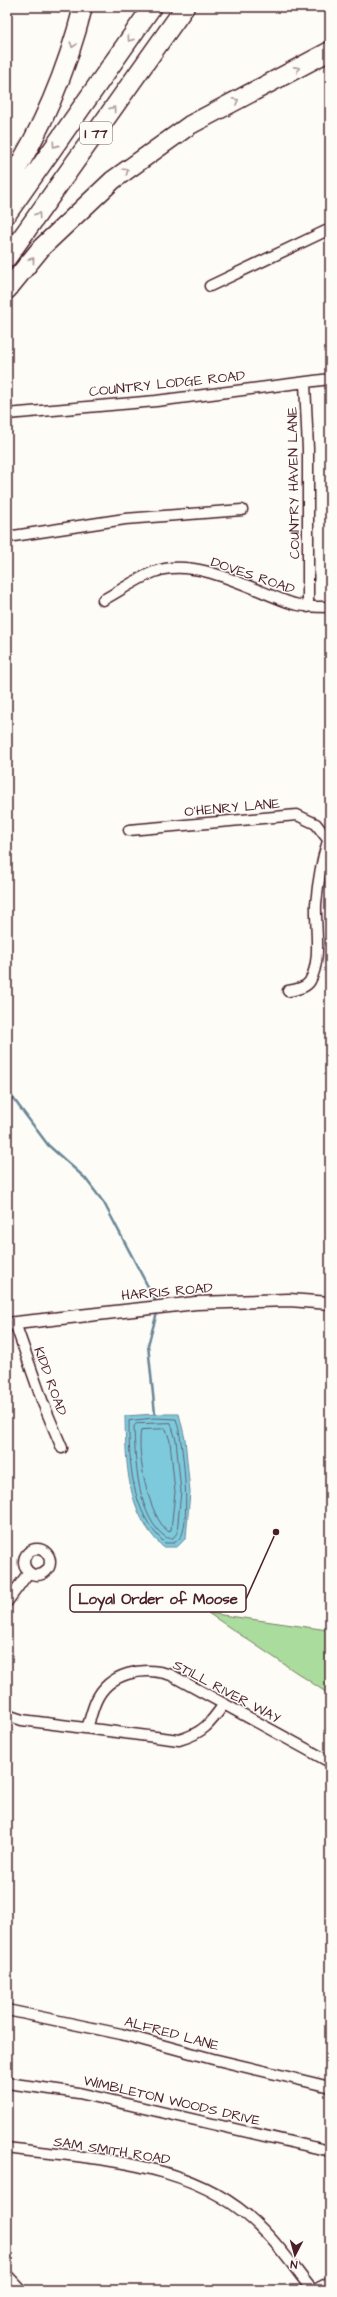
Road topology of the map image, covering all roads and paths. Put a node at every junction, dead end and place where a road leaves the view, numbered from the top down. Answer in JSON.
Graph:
{"nodes":[{"id":1,"x":83,"y":7,"type":"edge"},
{"id":2,"x":152,"y":7,"type":"edge"},
{"id":3,"x":185,"y":7,"type":"edge"},
{"id":4,"x":330,"y":51,"type":"edge"},
{"id":5,"x":7,"y":185,"type":"edge"},
{"id":6,"x":7,"y":214,"type":"edge"},
{"id":7,"x":330,"y":229,"type":"edge"},
{"id":8,"x":7,"y":258,"type":"edge"},
{"id":9,"x":210,"y":286,"type":"dead end"},
{"id":10,"x":7,"y":290,"type":"edge"},
{"id":11,"x":330,"y":379,"type":"edge"},
{"id":12,"x":304,"y":382,"type":"junction"},
{"id":13,"x":7,"y":414,"type":"edge"},
{"id":14,"x":242,"y":510,"type":"dead end"},
{"id":15,"x":7,"y":537,"type":"edge"},
{"id":16,"x":103,"y":600,"type":"dead end"},
{"id":17,"x":308,"y":606,"type":"junction"},
{"id":18,"x":330,"y":607,"type":"edge"},
{"id":19,"x":128,"y":830,"type":"dead end"},
{"id":20,"x":329,"y":841,"type":"edge"},
{"id":21,"x":288,"y":991,"type":"dead end"},
{"id":22,"x":330,"y":1303,"type":"edge"},
{"id":23,"x":11,"y":1323,"type":"edge"},
{"id":24,"x":62,"y":1448,"type":"dead end"},
{"id":25,"x":29,"y":1572,"type":"dead end"},
{"id":26,"x":7,"y":1602,"type":"edge"},
{"id":27,"x":224,"y":1704,"type":"junction"},
{"id":28,"x":7,"y":1715,"type":"edge"},
{"id":29,"x":87,"y":1728,"type":"junction"},
{"id":30,"x":330,"y":1762,"type":"edge"},
{"id":31,"x":7,"y":2010,"type":"edge"},
{"id":32,"x":7,"y":2083,"type":"edge"},
{"id":33,"x":330,"y":2086,"type":"edge"},
{"id":34,"x":7,"y":2148,"type":"edge"},
{"id":35,"x":330,"y":2151,"type":"edge"},
{"id":36,"x":7,"y":2275,"type":"edge"},
{"id":37,"x":330,"y":2282,"type":"edge"},
{"id":38,"x":20,"y":2290,"type":"edge"},
{"id":39,"x":313,"y":2290,"type":"edge"}],
"edges":[{"from":1,"to":5,"type":"highway","one_way":true},
{"from":2,"to":6,"type":"highway","number":"I 77","one_way":true},
{"from":8,"to":3,"type":"highway","number":"I 77","one_way":true},
{"from":10,"to":4,"type":"highway","one_way":true},
{"from":7,"to":9,"type":"street"},
{"from":11,"to":12,"type":"street","name":"COUNTRY LODGE ROAD"},
{"from":12,"to":13,"type":"street","name":"COUNTRY LODGE ROAD"},
{"from":12,"to":17,"type":"street","name":"COUNTRY HAVEN LANE"},
{"from":14,"to":15,"type":"street"},
{"from":16,"to":17,"type":"street","name":"DOVES ROAD"},
{"from":17,"to":18,"type":"street","name":"DOVES ROAD"},
{"from":19,"to":20,"type":"street","name":"O'HENRY LANE"},
{"from":20,"to":21,"type":"street"},
{"from":22,"to":23,"type":"street","name":"HARRIS ROAD"},
{"from":23,"to":24,"type":"street","name":"KIDD ROAD"},
{"from":25,"to":26,"type":"street"},
{"from":27,"to":29,"type":"street"},
{"from":27,"to":29,"type":"street","name":"STILL RIVER WAY"},
{"from":27,"to":30,"type":"street","name":"STILL RIVER WAY"},
{"from":28,"to":29,"type":"street"},
{"from":31,"to":33,"type":"street","name":"ALFRED LANE"},
{"from":32,"to":35,"type":"street","name":"WIMBLETON WOODS DRIVE"},
{"from":34,"to":39,"type":"street","name":"SAM SMITH ROAD"},
{"from":36,"to":38,"type":"street"},
{"from":37,"to":39,"type":"street"}]}
